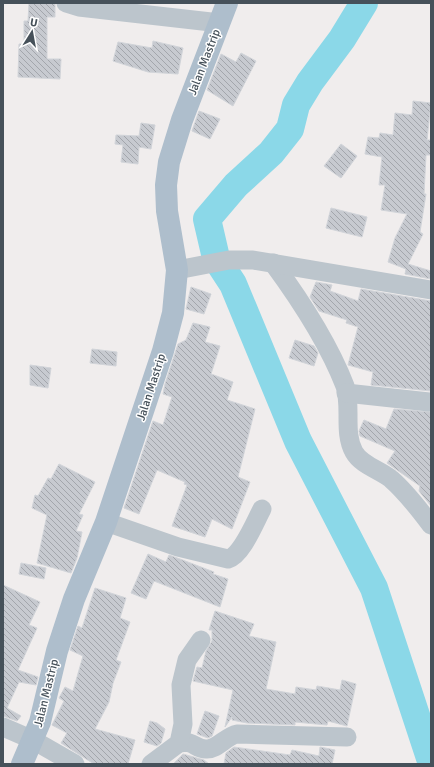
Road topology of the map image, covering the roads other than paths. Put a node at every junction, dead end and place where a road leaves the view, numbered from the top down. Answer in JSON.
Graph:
{"nodes":[{"id":1,"x":66,"y":3,"type":"edge"},
{"id":2,"x":224,"y":13,"type":"edge"},
{"id":3,"x":273,"y":262,"type":"junction"},
{"id":4,"x":187,"y":268,"type":"junction"},
{"id":5,"x":431,"y":290,"type":"edge"},
{"id":6,"x":346,"y":393,"type":"junction"},
{"id":7,"x":429,"y":402,"type":"dead end"},
{"id":8,"x":262,"y":508,"type":"dead end"},
{"id":9,"x":106,"y":522,"type":"junction"},
{"id":10,"x":431,"y":525,"type":"edge"},
{"id":11,"x":201,"y":640,"type":"dead end"},
{"id":12,"x":3,"y":727,"type":"edge"},
{"id":13,"x":348,"y":737,"type":"dead end"},
{"id":14,"x":34,"y":740,"type":"junction"},
{"id":15,"x":179,"y":743,"type":"junction"},
{"id":16,"x":22,"y":764,"type":"edge"},
{"id":17,"x":75,"y":764,"type":"edge"},
{"id":18,"x":151,"y":764,"type":"edge"}],
"edges":[{"from":1,"to":2,"type":"street"},
{"from":2,"to":4,"type":"main road","name":"Jalan Mastrip"},
{"from":3,"to":4,"type":"street"},
{"from":3,"to":5,"type":"street"},
{"from":3,"to":6,"type":"street"},
{"from":4,"to":9,"type":"main road","name":"Jalan Mastrip"},
{"from":6,"to":7,"type":"street"},
{"from":6,"to":10,"type":"street"},
{"from":8,"to":9,"type":"street"},
{"from":9,"to":14,"type":"main road","name":"Jalan Mastrip"},
{"from":11,"to":15,"type":"street"},
{"from":12,"to":14,"type":"street"},
{"from":13,"to":15,"type":"street"},
{"from":14,"to":16,"type":"main road","name":"Jalan Mastrip"},
{"from":14,"to":17,"type":"street"},
{"from":15,"to":18,"type":"street"}]}
